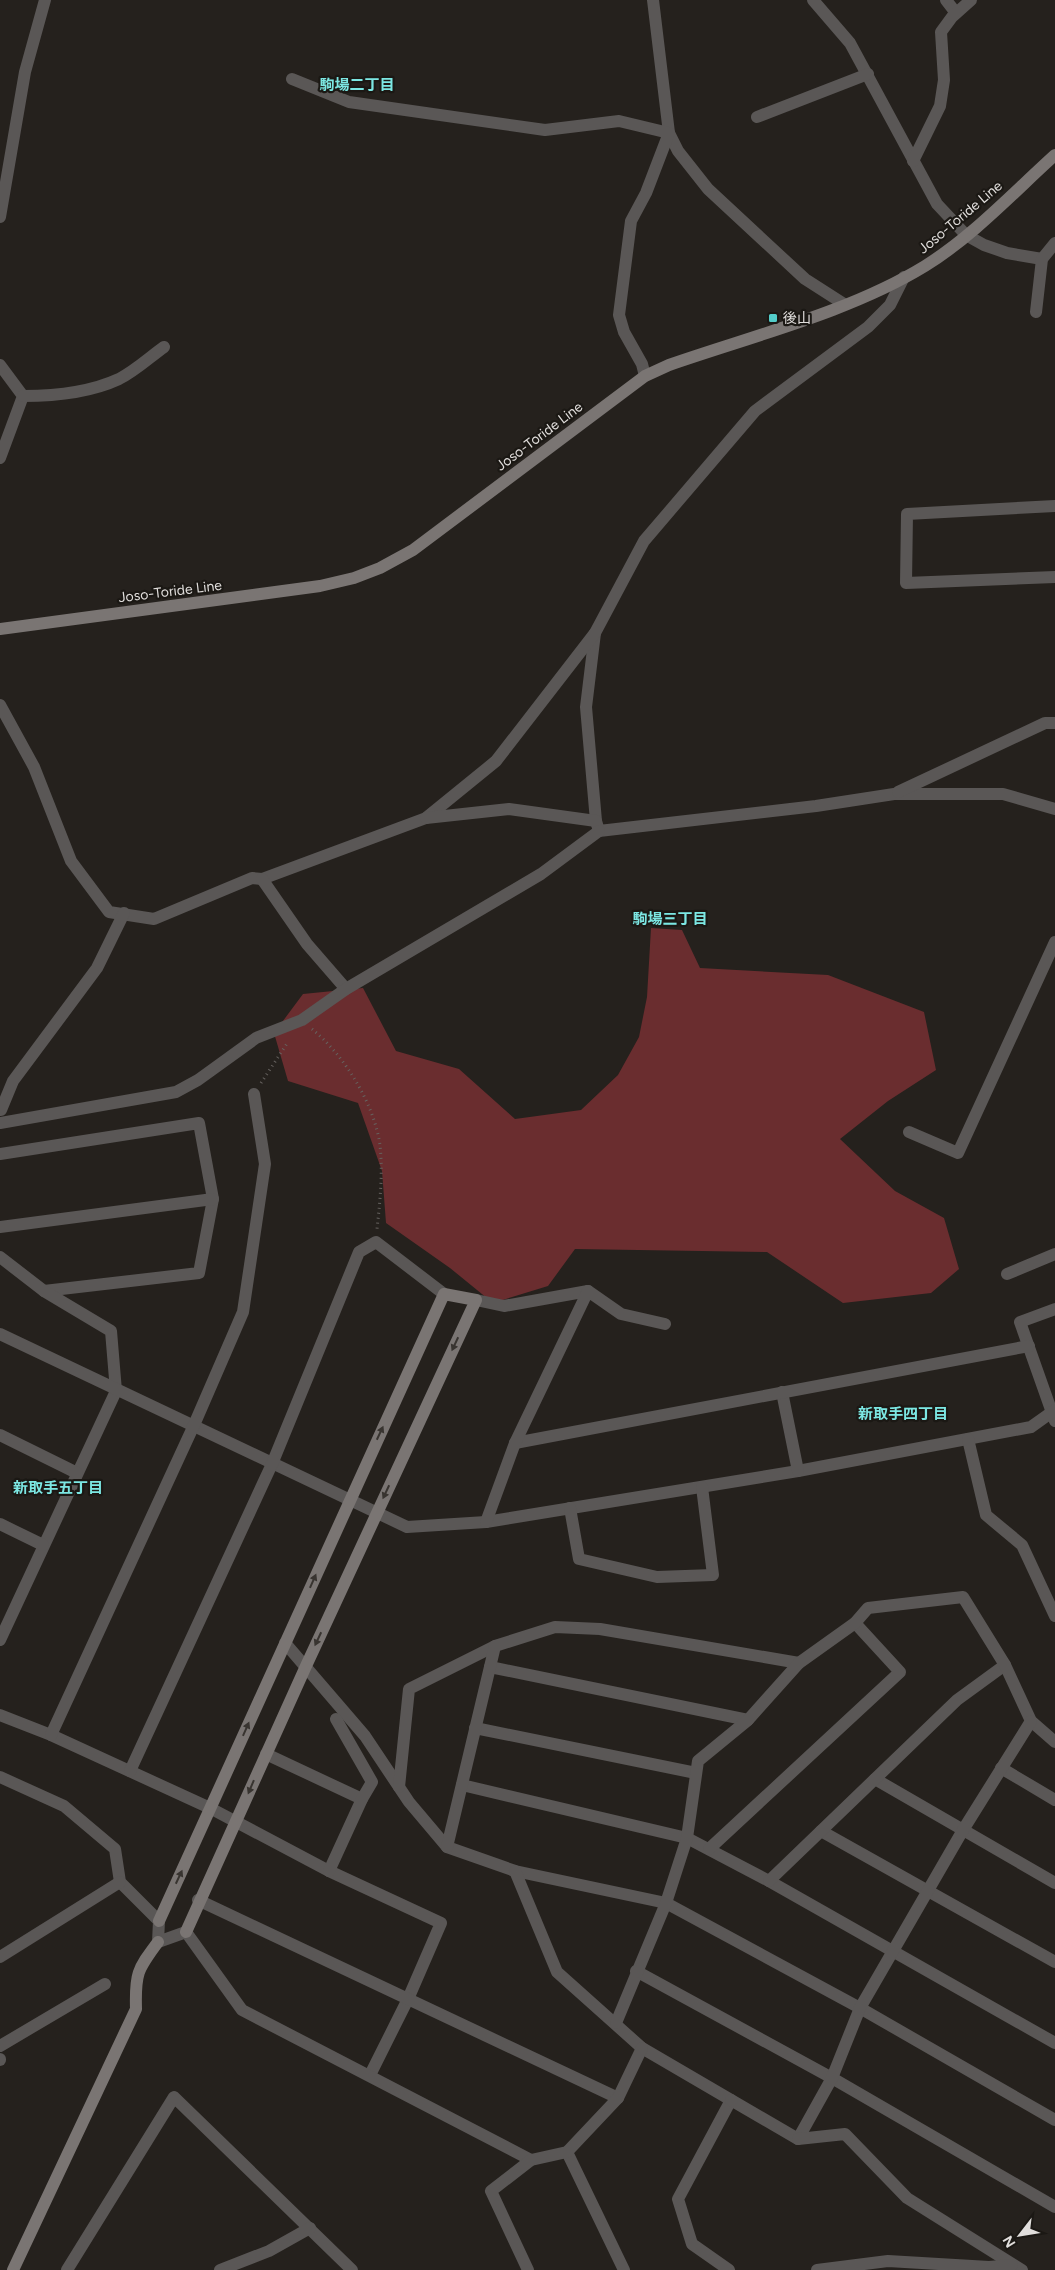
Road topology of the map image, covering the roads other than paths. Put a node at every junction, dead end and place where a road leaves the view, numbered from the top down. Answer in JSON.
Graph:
{"nodes":[{"id":1,"x":45,"y":0,"type":"edge"},
{"id":2,"x":653,"y":0,"type":"edge"},
{"id":3,"x":813,"y":0,"type":"edge"},
{"id":4,"x":946,"y":0,"type":"edge"},
{"id":5,"x":970,"y":0,"type":"edge"},
{"id":6,"x":956,"y":13,"type":"junction"},
{"id":7,"x":868,"y":74,"type":"junction"},
{"id":8,"x":292,"y":79,"type":"dead end"},
{"id":9,"x":756,"y":117,"type":"dead end"},
{"id":10,"x":669,"y":133,"type":"junction"},
{"id":11,"x":1055,"y":155,"type":"edge"},
{"id":12,"x":913,"y":161,"type":"junction"},
{"id":13,"x":0,"y":217,"type":"edge"},
{"id":14,"x":966,"y":235,"type":"junction"},
{"id":15,"x":1055,"y":243,"type":"edge"},
{"id":16,"x":1042,"y":259,"type":"junction"},
{"id":17,"x":904,"y":277,"type":"junction"},
{"id":18,"x":844,"y":304,"type":"junction"},
{"id":19,"x":1036,"y":312,"type":"dead end"},
{"id":20,"x":164,"y":347,"type":"dead end"},
{"id":21,"x":0,"y":365,"type":"edge"},
{"id":22,"x":645,"y":376,"type":"junction"},
{"id":23,"x":24,"y":396,"type":"junction"},
{"id":24,"x":0,"y":458,"type":"edge"},
{"id":25,"x":1055,"y":506,"type":"edge"},
{"id":26,"x":1055,"y":577,"type":"edge"},
{"id":27,"x":0,"y":629,"type":"edge"},
{"id":28,"x":595,"y":633,"type":"junction"},
{"id":29,"x":0,"y":705,"type":"edge"},
{"id":30,"x":1055,"y":723,"type":"edge"},
{"id":31,"x":894,"y":794,"type":"junction"},
{"id":32,"x":1055,"y":809,"type":"edge"},
{"id":33,"x":426,"y":818,"type":"junction"},
{"id":34,"x":597,"y":826,"type":"junction"},
{"id":35,"x":262,"y":879,"type":"junction"},
{"id":36,"x":124,"y":914,"type":"junction"},
{"id":37,"x":1055,"y":942,"type":"edge"},
{"id":38,"x":346,"y":988,"type":"junction"},
{"id":39,"x":254,"y":1094,"type":"road end"},
{"id":40,"x":0,"y":1114,"type":"edge"},
{"id":41,"x":909,"y":1132,"type":"dead end"},
{"id":42,"x":0,"y":1154,"type":"edge"},
{"id":43,"x":213,"y":1199,"type":"junction"},
{"id":44,"x":0,"y":1228,"type":"edge"},
{"id":45,"x":1055,"y":1254,"type":"edge"},
{"id":46,"x":0,"y":1257,"type":"edge"},
{"id":47,"x":1007,"y":1274,"type":"dead end"},
{"id":48,"x":44,"y":1291,"type":"junction"},
{"id":49,"x":588,"y":1291,"type":"junction"},
{"id":50,"x":444,"y":1294,"type":"junction"},
{"id":51,"x":476,"y":1300,"type":"junction"},
{"id":52,"x":1055,"y":1309,"type":"edge"},
{"id":53,"x":665,"y":1324,"type":"dead end"},
{"id":54,"x":0,"y":1334,"type":"edge"},
{"id":55,"x":1029,"y":1346,"type":"junction"},
{"id":56,"x":116,"y":1391,"type":"junction"},
{"id":57,"x":782,"y":1392,"type":"junction"},
{"id":58,"x":1054,"y":1415,"type":"edge"},
{"id":59,"x":194,"y":1425,"type":"junction"},
{"id":60,"x":0,"y":1435,"type":"edge"},
{"id":61,"x":968,"y":1439,"type":"junction"},
{"id":62,"x":515,"y":1443,"type":"junction"},
{"id":63,"x":272,"y":1464,"type":"junction"},
{"id":64,"x":798,"y":1471,"type":"junction"},
{"id":65,"x":77,"y":1473,"type":"junction"},
{"id":66,"x":702,"y":1486,"type":"junction"},
{"id":67,"x":350,"y":1499,"type":"junction"},
{"id":68,"x":570,"y":1508,"type":"junction"},
{"id":69,"x":377,"y":1512,"type":"junction"},
{"id":70,"x":486,"y":1522,"type":"junction"},
{"id":71,"x":0,"y":1524,"type":"edge"},
{"id":72,"x":43,"y":1545,"type":"junction"},
{"id":73,"x":1055,"y":1616,"type":"edge"},
{"id":74,"x":856,"y":1622,"type":"junction"},
{"id":75,"x":0,"y":1640,"type":"edge"},
{"id":76,"x":285,"y":1643,"type":"junction"},
{"id":77,"x":495,"y":1646,"type":"junction"},
{"id":78,"x":799,"y":1663,"type":"junction"},
{"id":79,"x":1005,"y":1665,"type":"junction"},
{"id":80,"x":306,"y":1666,"type":"junction"},
{"id":81,"x":490,"y":1667,"type":"junction"},
{"id":82,"x":0,"y":1716,"type":"edge"},
{"id":83,"x":336,"y":1719,"type":"dead end"},
{"id":84,"x":748,"y":1720,"type":"junction"},
{"id":85,"x":1031,"y":1721,"type":"junction"},
{"id":86,"x":475,"y":1728,"type":"junction"},
{"id":87,"x":52,"y":1735,"type":"junction"},
{"id":88,"x":1055,"y":1742,"type":"edge"},
{"id":89,"x":266,"y":1754,"type":"junction"},
{"id":90,"x":1001,"y":1768,"type":"junction"},
{"id":91,"x":130,"y":1771,"type":"junction"},
{"id":92,"x":696,"y":1773,"type":"junction"},
{"id":93,"x":0,"y":1777,"type":"edge"},
{"id":94,"x":875,"y":1780,"type":"junction"},
{"id":95,"x":462,"y":1785,"type":"junction"},
{"id":96,"x":399,"y":1787,"type":"junction"},
{"id":97,"x":362,"y":1799,"type":"junction"},
{"id":98,"x":1055,"y":1800,"type":"edge"},
{"id":99,"x":210,"y":1808,"type":"junction"},
{"id":100,"x":236,"y":1822,"type":"junction"},
{"id":101,"x":963,"y":1830,"type":"junction"},
{"id":102,"x":821,"y":1831,"type":"junction"},
{"id":103,"x":687,"y":1838,"type":"junction"},
{"id":104,"x":447,"y":1848,"type":"junction"},
{"id":105,"x":709,"y":1849,"type":"junction"},
{"id":106,"x":329,"y":1871,"type":"junction"},
{"id":107,"x":515,"y":1871,"type":"junction"},
{"id":108,"x":769,"y":1881,"type":"junction"},
{"id":109,"x":120,"y":1882,"type":"junction"},
{"id":110,"x":1055,"y":1883,"type":"edge"},
{"id":111,"x":928,"y":1891,"type":"junction"},
{"id":112,"x":198,"y":1900,"type":"junction"},
{"id":113,"x":666,"y":1903,"type":"junction"},
{"id":114,"x":159,"y":1921,"type":"junction"},
{"id":115,"x":186,"y":1932,"type":"junction"},
{"id":116,"x":158,"y":1942,"type":"junction"},
{"id":117,"x":892,"y":1952,"type":"junction"},
{"id":118,"x":0,"y":1957,"type":"edge"},
{"id":119,"x":1055,"y":1962,"type":"edge"},
{"id":120,"x":636,"y":1971,"type":"junction"},
{"id":121,"x":105,"y":1984,"type":"dead end"},
{"id":122,"x":408,"y":1999,"type":"junction"},
{"id":123,"x":860,"y":2008,"type":"junction"},
{"id":124,"x":616,"y":2023,"type":"junction"},
{"id":125,"x":1055,"y":2043,"type":"edge"},
{"id":126,"x":0,"y":2046,"type":"edge"},
{"id":127,"x":642,"y":2048,"type":"junction"},
{"id":128,"x":370,"y":2075,"type":"junction"},
{"id":129,"x":832,"y":2078,"type":"junction"},
{"id":130,"x":618,"y":2098,"type":"junction"},
{"id":131,"x":731,"y":2100,"type":"junction"},
{"id":132,"x":1055,"y":2120,"type":"edge"},
{"id":133,"x":798,"y":2139,"type":"junction"},
{"id":134,"x":567,"y":2152,"type":"junction"},
{"id":135,"x":531,"y":2160,"type":"junction"},
{"id":136,"x":1055,"y":2206,"type":"edge"},
{"id":137,"x":310,"y":2228,"type":"junction"},
{"id":138,"x":888,"y":2260,"type":"junction"},
{"id":139,"x":862,"y":2266,"type":"edge"},
{"id":140,"x":1017,"y":2268,"type":"edge"},
{"id":141,"x":14,"y":2270,"type":"edge"},
{"id":142,"x":67,"y":2270,"type":"edge"},
{"id":143,"x":220,"y":2270,"type":"edge"},
{"id":144,"x":352,"y":2270,"type":"edge"},
{"id":145,"x":528,"y":2270,"type":"edge"},
{"id":146,"x":624,"y":2270,"type":"edge"},
{"id":147,"x":729,"y":2270,"type":"edge"},
{"id":148,"x":817,"y":2270,"type":"edge"},
{"id":149,"x":904,"y":2270,"type":"edge"}],
"edges":[{"from":1,"to":13,"type":"street"},
{"from":2,"to":10,"type":"street"},
{"from":3,"to":7,"type":"street"},
{"from":4,"to":6,"type":"street"},
{"from":5,"to":6,"type":"street"},
{"from":6,"to":12,"type":"street"},
{"from":7,"to":9,"type":"street"},
{"from":7,"to":12,"type":"street"},
{"from":8,"to":10,"type":"street"},
{"from":10,"to":18,"type":"street"},
{"from":10,"to":22,"type":"street"},
{"from":11,"to":14,"type":"street","name":"Joso-Toride Line"},
{"from":12,"to":14,"type":"street"},
{"from":14,"to":16,"type":"street"},
{"from":14,"to":17,"type":"street","name":"Joso-Toride Line"},
{"from":15,"to":16,"type":"street"},
{"from":16,"to":19,"type":"street"},
{"from":17,"to":18,"type":"street","name":"Joso-Toride Line"},
{"from":17,"to":28,"type":"street"},
{"from":18,"to":22,"type":"street","name":"Joso-Toride Line"},
{"from":20,"to":23,"type":"street"},
{"from":21,"to":23,"type":"street"},
{"from":22,"to":27,"type":"street","name":"Joso-Toride Line"},
{"from":23,"to":24,"type":"street"},
{"from":25,"to":26,"type":"street"},
{"from":28,"to":33,"type":"street"},
{"from":28,"to":34,"type":"street"},
{"from":29,"to":36,"type":"street"},
{"from":30,"to":31,"type":"street"},
{"from":31,"to":32,"type":"street"},
{"from":31,"to":34,"type":"street"},
{"from":33,"to":34,"type":"street"},
{"from":33,"to":35,"type":"street"},
{"from":34,"to":38,"type":"street"},
{"from":35,"to":36,"type":"street"},
{"from":35,"to":38,"type":"street"},
{"from":36,"to":40,"type":"street"},
{"from":37,"to":41,"type":"street"},
{"from":38,"to":40,"type":"street"},
{"from":39,"to":59,"type":"street"},
{"from":42,"to":43,"type":"street"},
{"from":43,"to":44,"type":"street"},
{"from":43,"to":48,"type":"street"},
{"from":45,"to":47,"type":"street"},
{"from":46,"to":48,"type":"street"},
{"from":48,"to":56,"type":"street"},
{"from":49,"to":51,"type":"street"},
{"from":49,"to":53,"type":"street"},
{"from":49,"to":62,"type":"street"},
{"from":50,"to":51,"type":"street"},
{"from":50,"to":63,"type":"street"},
{"from":67,"to":50,"type":"street","one_way":true},
{"from":51,"to":69,"type":"street","one_way":true},
{"from":52,"to":55,"type":"street"},
{"from":54,"to":56,"type":"street"},
{"from":55,"to":57,"type":"street"},
{"from":55,"to":58,"type":"street"},
{"from":56,"to":59,"type":"street"},
{"from":56,"to":65,"type":"street"},
{"from":57,"to":62,"type":"street"},
{"from":57,"to":64,"type":"street"},
{"from":58,"to":61,"type":"street"},
{"from":59,"to":63,"type":"street"},
{"from":59,"to":87,"type":"street"},
{"from":60,"to":65,"type":"street"},
{"from":61,"to":64,"type":"street"},
{"from":61,"to":73,"type":"street"},
{"from":62,"to":70,"type":"street"},
{"from":63,"to":67,"type":"street"},
{"from":63,"to":91,"type":"street"},
{"from":64,"to":66,"type":"street"},
{"from":65,"to":72,"type":"street"},
{"from":66,"to":68,"type":"street"},
{"from":66,"to":68,"type":"street"},
{"from":67,"to":69,"type":"street"},
{"from":76,"to":67,"type":"street","one_way":true},
{"from":68,"to":70,"type":"street"},
{"from":69,"to":70,"type":"street"},
{"from":69,"to":80,"type":"street","one_way":true},
{"from":71,"to":72,"type":"street"},
{"from":72,"to":75,"type":"street"},
{"from":74,"to":78,"type":"street"},
{"from":74,"to":79,"type":"street"},
{"from":74,"to":105,"type":"street"},
{"from":76,"to":80,"type":"street"},
{"from":99,"to":76,"type":"street","one_way":true},
{"from":77,"to":78,"type":"street"},
{"from":77,"to":81,"type":"street"},
{"from":77,"to":96,"type":"street"},
{"from":78,"to":84,"type":"street"},
{"from":79,"to":85,"type":"street"},
{"from":79,"to":94,"type":"street"},
{"from":80,"to":89,"type":"street"},
{"from":80,"to":96,"type":"street"},
{"from":81,"to":84,"type":"street"},
{"from":81,"to":86,"type":"street"},
{"from":82,"to":87,"type":"street"},
{"from":83,"to":97,"type":"street"},
{"from":84,"to":92,"type":"street"},
{"from":85,"to":88,"type":"street"},
{"from":85,"to":90,"type":"street"},
{"from":86,"to":92,"type":"street"},
{"from":86,"to":95,"type":"street"},
{"from":87,"to":91,"type":"street"},
{"from":89,"to":97,"type":"street"},
{"from":89,"to":100,"type":"street","one_way":true},
{"from":90,"to":98,"type":"street"},
{"from":90,"to":101,"type":"street"},
{"from":91,"to":99,"type":"street"},
{"from":92,"to":103,"type":"street"},
{"from":93,"to":109,"type":"street"},
{"from":94,"to":101,"type":"street"},
{"from":94,"to":102,"type":"street"},
{"from":95,"to":103,"type":"street"},
{"from":95,"to":104,"type":"street"},
{"from":96,"to":104,"type":"street"},
{"from":97,"to":106,"type":"street"},
{"from":99,"to":100,"type":"street"},
{"from":114,"to":99,"type":"street","one_way":true},
{"from":100,"to":106,"type":"street"},
{"from":100,"to":112,"type":"street"},
{"from":101,"to":110,"type":"street"},
{"from":101,"to":111,"type":"street"},
{"from":102,"to":108,"type":"street"},
{"from":102,"to":111,"type":"street"},
{"from":103,"to":105,"type":"street"},
{"from":103,"to":113,"type":"street"},
{"from":104,"to":107,"type":"street"},
{"from":105,"to":108,"type":"street"},
{"from":106,"to":122,"type":"street"},
{"from":107,"to":113,"type":"street"},
{"from":107,"to":124,"type":"street"},
{"from":108,"to":117,"type":"street"},
{"from":109,"to":114,"type":"street"},
{"from":109,"to":118,"type":"street"},
{"from":111,"to":117,"type":"street"},
{"from":111,"to":119,"type":"street"},
{"from":112,"to":115,"type":"street"},
{"from":112,"to":122,"type":"street"},
{"from":113,"to":120,"type":"street"},
{"from":113,"to":123,"type":"street"},
{"from":114,"to":116,"type":"street"},
{"from":115,"to":116,"type":"street"},
{"from":115,"to":128,"type":"street"},
{"from":116,"to":141,"type":"street"},
{"from":117,"to":123,"type":"street"},
{"from":117,"to":125,"type":"street"},
{"from":120,"to":124,"type":"street"},
{"from":120,"to":129,"type":"street"},
{"from":121,"to":126,"type":"street"},
{"from":122,"to":128,"type":"street"},
{"from":122,"to":130,"type":"street"},
{"from":123,"to":129,"type":"street"},
{"from":123,"to":132,"type":"street"},
{"from":124,"to":127,"type":"street"},
{"from":127,"to":130,"type":"street"},
{"from":127,"to":131,"type":"street"},
{"from":128,"to":135,"type":"street"},
{"from":129,"to":133,"type":"street"},
{"from":129,"to":136,"type":"street"},
{"from":130,"to":134,"type":"street"},
{"from":131,"to":133,"type":"street"},
{"from":131,"to":147,"type":"street"},
{"from":133,"to":140,"type":"street"},
{"from":134,"to":135,"type":"street"},
{"from":134,"to":146,"type":"street"},
{"from":135,"to":145,"type":"street"},
{"from":137,"to":142,"type":"street"},
{"from":137,"to":143,"type":"street"},
{"from":137,"to":144,"type":"street"},
{"from":138,"to":139,"type":"street"},
{"from":138,"to":140,"type":"street"},
{"from":138,"to":149,"type":"street"},
{"from":139,"to":148,"type":"street"}]}
